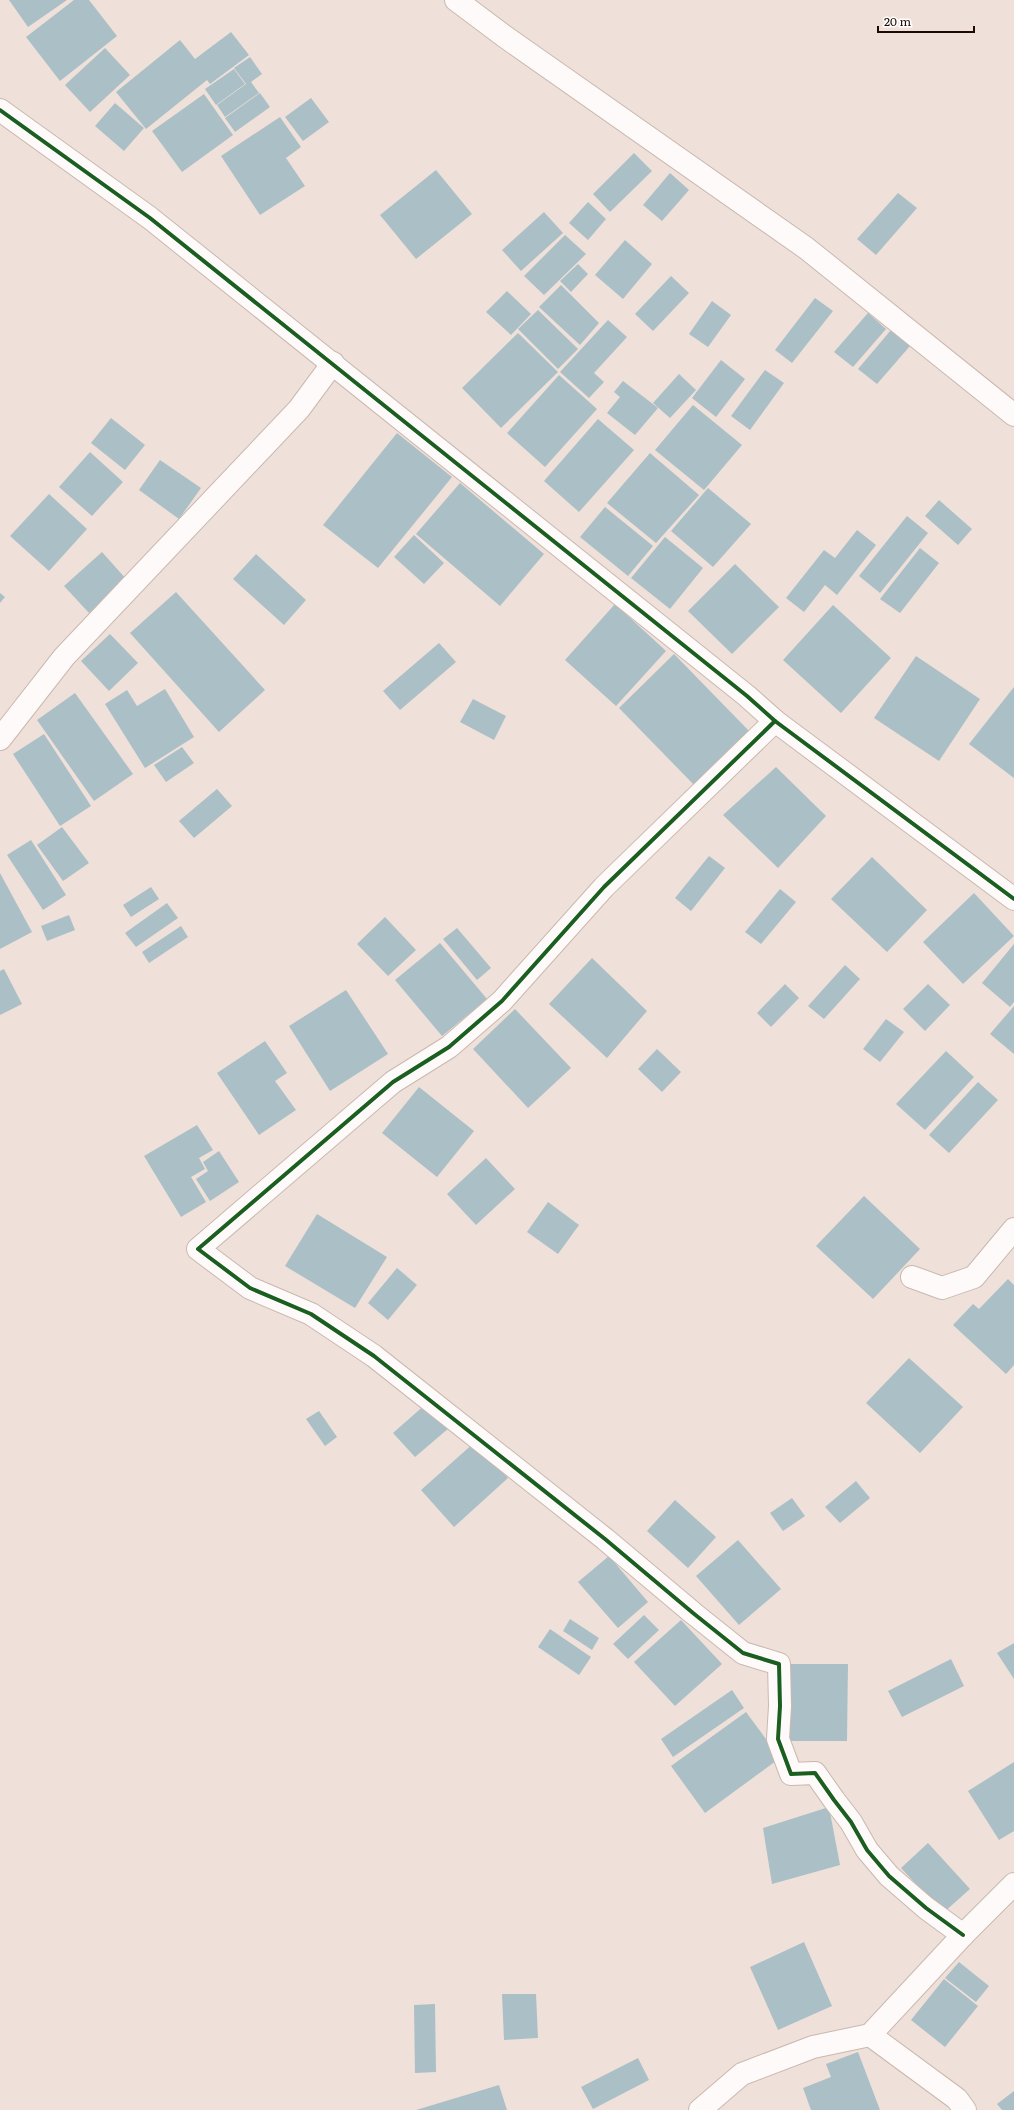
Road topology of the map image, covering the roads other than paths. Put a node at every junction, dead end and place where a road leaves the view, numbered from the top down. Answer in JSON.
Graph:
{"nodes":[{"id":1,"x":456,"y":0,"type":"edge"},
{"id":2,"x":0,"y":110,"type":"edge"},
{"id":3,"x":332,"y":363,"type":"junction"},
{"id":4,"x":1014,"y":415,"type":"edge"},
{"id":5,"x":775,"y":721,"type":"junction"},
{"id":6,"x":0,"y":739,"type":"edge"},
{"id":7,"x":1014,"y":899,"type":"edge"},
{"id":8,"x":1014,"y":1229,"type":"edge"},
{"id":9,"x":912,"y":1277,"type":"dead end"},
{"id":10,"x":1014,"y":1884,"type":"edge"},
{"id":11,"x":964,"y":1934,"type":"junction"},
{"id":12,"x":870,"y":2035,"type":"junction"},
{"id":13,"x":700,"y":2110,"type":"edge"},
{"id":14,"x":966,"y":2110,"type":"edge"}],
"edges":[{"from":1,"to":4,"type":"street"},
{"from":2,"to":3,"type":"street"},
{"from":3,"to":5,"type":"street"},
{"from":3,"to":6,"type":"street"},
{"from":5,"to":7,"type":"street"},
{"from":5,"to":11,"type":"street"},
{"from":8,"to":9,"type":"street"},
{"from":10,"to":11,"type":"street"},
{"from":11,"to":12,"type":"street"},
{"from":12,"to":13,"type":"street"},
{"from":12,"to":14,"type":"street"}]}
